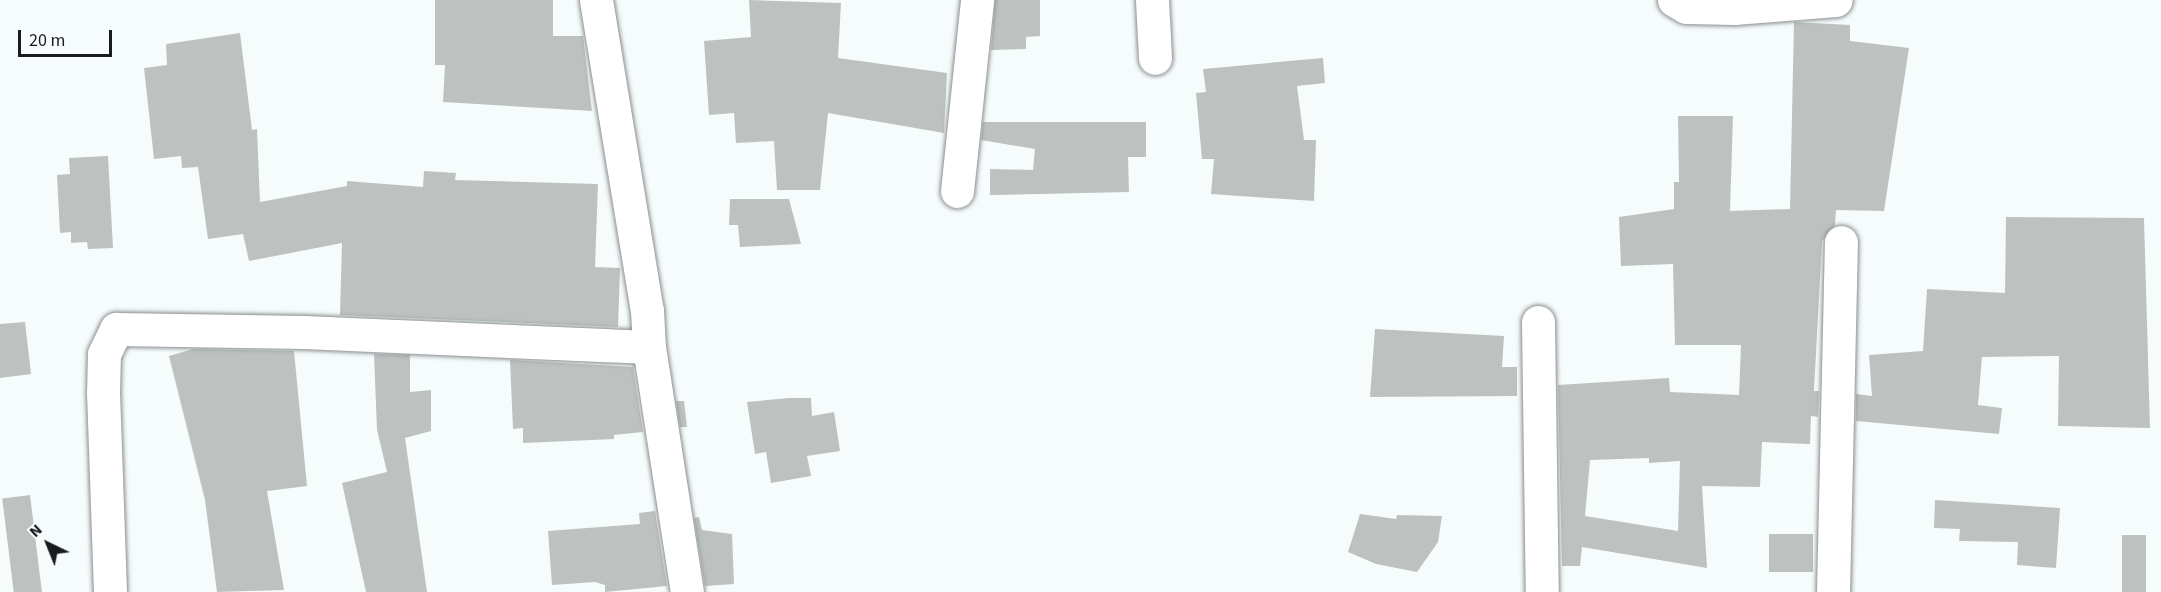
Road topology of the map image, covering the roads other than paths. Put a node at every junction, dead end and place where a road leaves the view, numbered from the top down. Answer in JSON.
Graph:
{"nodes":[{"id":1,"x":596,"y":0,"type":"edge"},
{"id":2,"x":977,"y":0,"type":"edge"},
{"id":3,"x":1152,"y":0,"type":"edge"},
{"id":4,"x":1674,"y":0,"type":"edge"},
{"id":5,"x":1836,"y":0,"type":"edge"},
{"id":6,"x":1155,"y":58,"type":"dead end"},
{"id":7,"x":957,"y":191,"type":"dead end"},
{"id":8,"x":1841,"y":242,"type":"dead end"},
{"id":9,"x":1538,"y":322,"type":"dead end"},
{"id":10,"x":649,"y":347,"type":"junction"},
{"id":11,"x":111,"y":592,"type":"edge"},
{"id":12,"x":687,"y":592,"type":"edge"},
{"id":13,"x":1542,"y":592,"type":"edge"},
{"id":14,"x":1833,"y":592,"type":"edge"}],
"edges":[{"from":1,"to":10,"type":"street"},
{"from":2,"to":7,"type":"street"},
{"from":3,"to":6,"type":"street"},
{"from":4,"to":5,"type":"street"},
{"from":8,"to":14,"type":"street"},
{"from":9,"to":13,"type":"street"},
{"from":10,"to":11,"type":"street"},
{"from":10,"to":12,"type":"street"}]}
